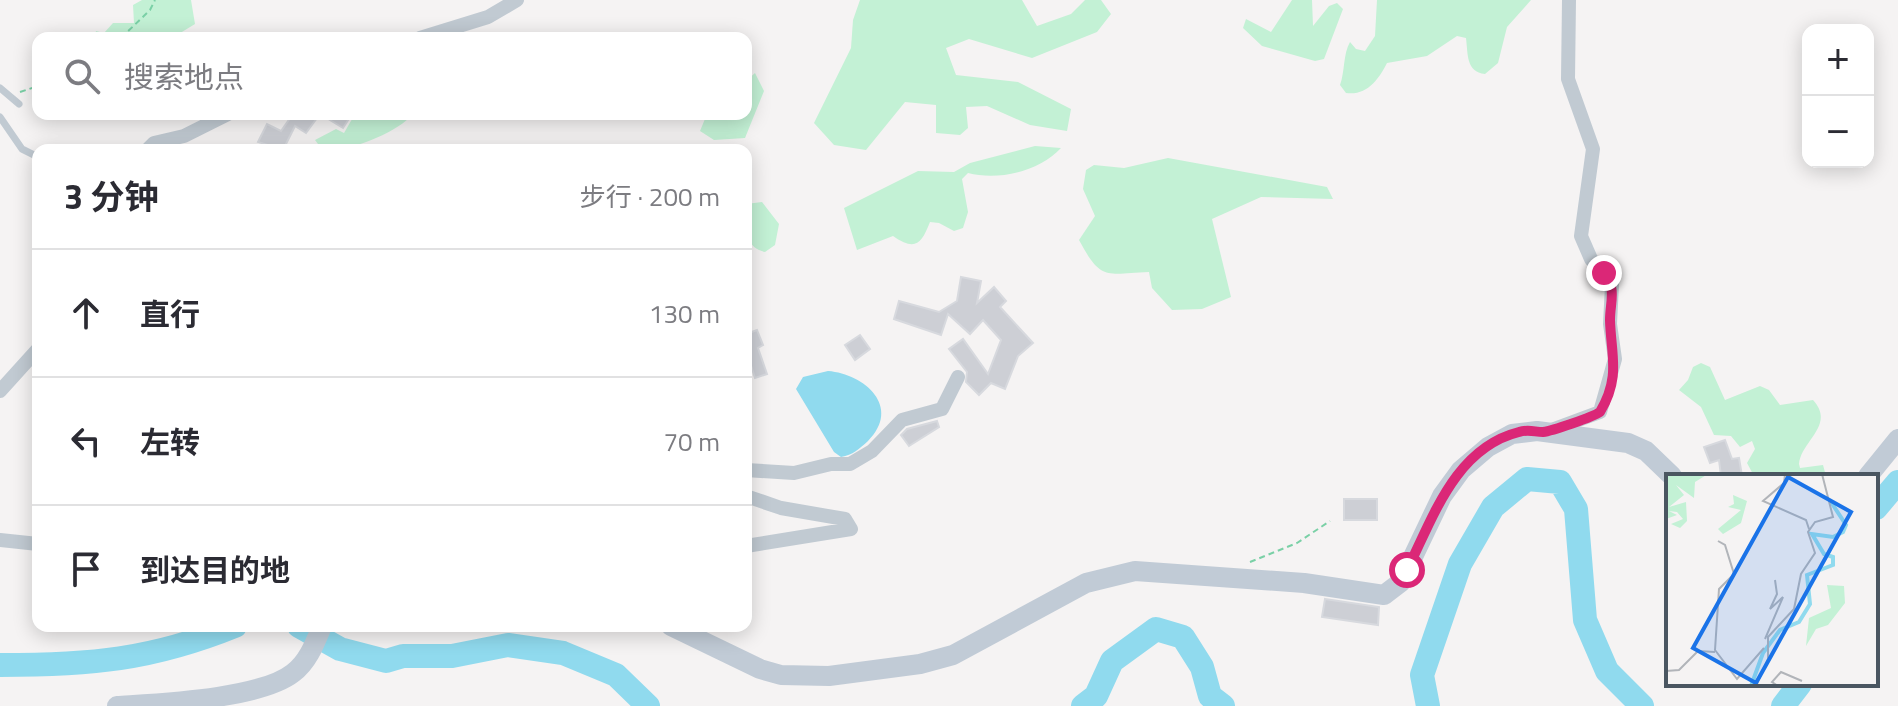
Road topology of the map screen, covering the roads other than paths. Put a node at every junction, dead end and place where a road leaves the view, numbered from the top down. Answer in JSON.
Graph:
{"nodes":[{"id":1,"x":517,"y":0,"type":"edge"},
{"id":2,"x":1569,"y":0,"type":"edge"},
{"id":3,"x":439,"y":32,"type":"edge"},
{"id":4,"x":0,"y":88,"type":"edge"},
{"id":5,"x":16,"y":101,"type":"road end"},
{"id":6,"x":0,"y":117,"type":"edge"},
{"id":7,"x":216,"y":120,"type":"edge"},
{"id":8,"x":153,"y":144,"type":"edge"},
{"id":9,"x":32,"y":154,"type":"edge"},
{"id":10,"x":32,"y":356,"type":"edge"},
{"id":11,"x":958,"y":377,"type":"dead end"},
{"id":12,"x":0,"y":391,"type":"edge"},
{"id":13,"x":1545,"y":432,"type":"junction"},
{"id":14,"x":1898,"y":439,"type":"edge"},
{"id":15,"x":752,"y":470,"type":"edge"},
{"id":16,"x":1670,"y":474,"type":"edge"},
{"id":17,"x":1870,"y":474,"type":"edge"},
{"id":18,"x":752,"y":498,"type":"edge"},
{"id":19,"x":0,"y":540,"type":"edge"},
{"id":20,"x":32,"y":543,"type":"edge"},
{"id":21,"x":752,"y":545,"type":"edge"},
{"id":22,"x":319,"y":632,"type":"edge"},
{"id":23,"x":683,"y":632,"type":"edge"},
{"id":24,"x":117,"y":706,"type":"edge"}],
"edges":[{"from":1,"to":3,"type":"street"},
{"from":2,"to":13,"type":"street"},
{"from":4,"to":5,"type":"lane"},
{"from":6,"to":9,"type":"lane"},
{"from":7,"to":8,"type":"street"},
{"from":10,"to":12,"type":"street"},
{"from":11,"to":15,"type":"street"},
{"from":13,"to":16,"type":"street"},
{"from":13,"to":23,"type":"street"},
{"from":14,"to":17,"type":"street"},
{"from":18,"to":21,"type":"street"},
{"from":19,"to":20,"type":"street"},
{"from":22,"to":24,"type":"street"}]}
